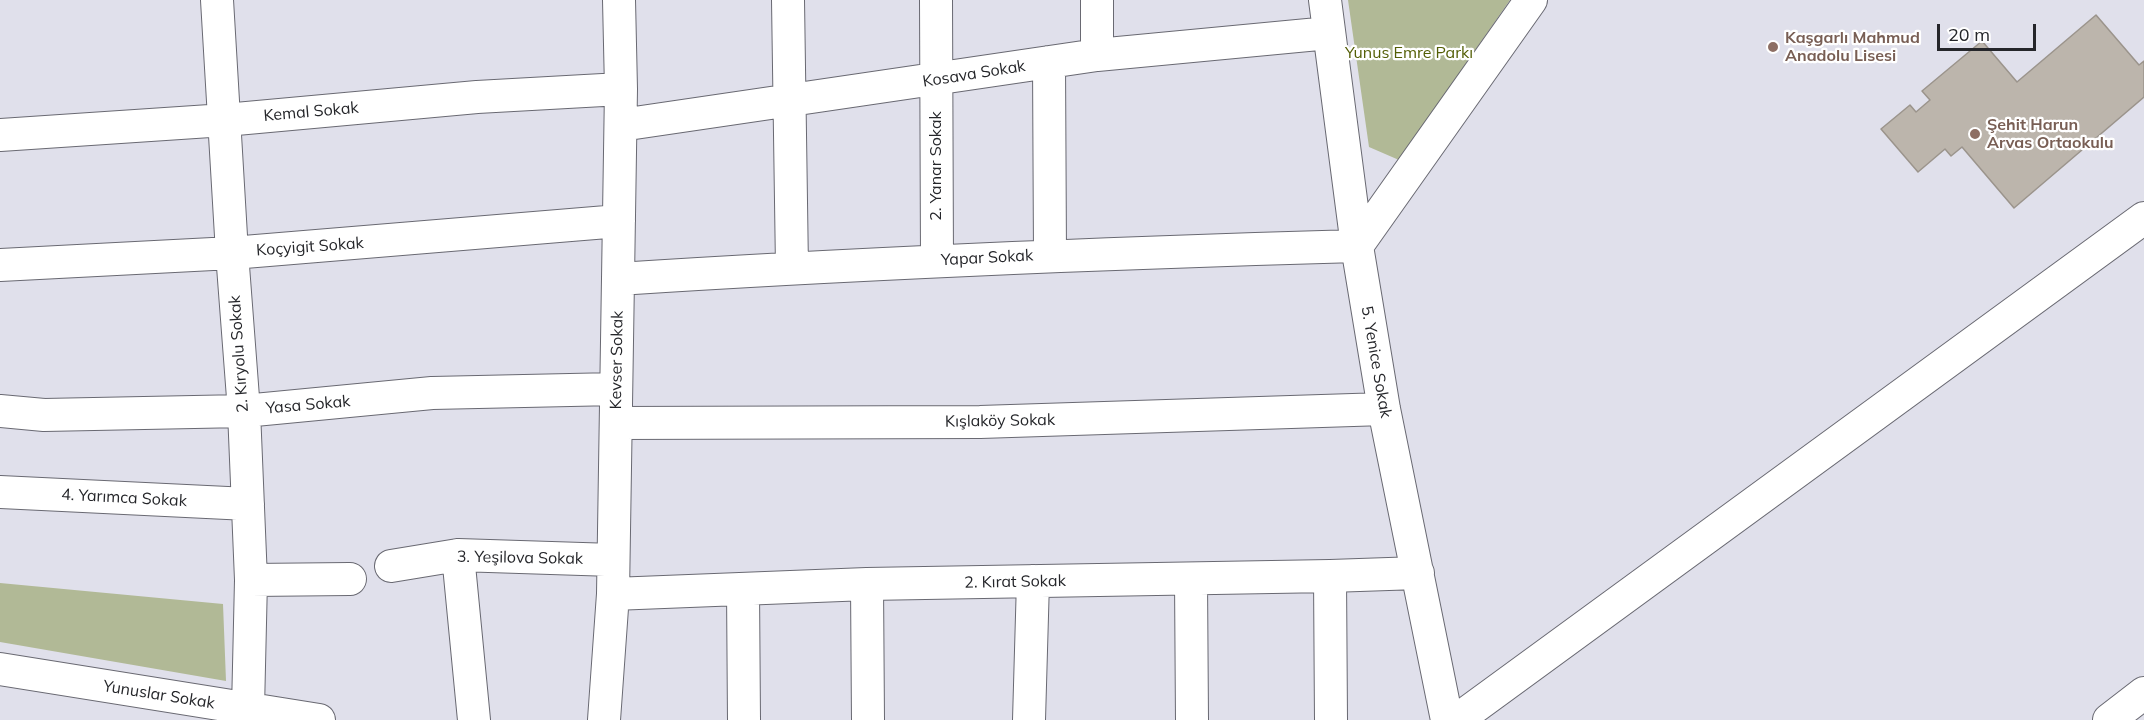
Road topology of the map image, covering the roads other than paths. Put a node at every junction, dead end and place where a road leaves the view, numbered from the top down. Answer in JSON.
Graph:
{"nodes":[{"id":1,"x":217,"y":0,"type":"edge"},
{"id":2,"x":619,"y":0,"type":"edge"},
{"id":3,"x":788,"y":0,"type":"edge"},
{"id":4,"x":936,"y":0,"type":"edge"},
{"id":5,"x":1097,"y":0,"type":"edge"},
{"id":6,"x":1324,"y":0,"type":"edge"},
{"id":7,"x":1531,"y":0,"type":"edge"},
{"id":8,"x":1329,"y":33,"type":"junction"},
{"id":9,"x":1098,"y":55,"type":"junction"},
{"id":10,"x":1050,"y":62,"type":"junction"},
{"id":11,"x":935,"y":80,"type":"junction"},
{"id":12,"x":621,"y":89,"type":"junction"},
{"id":13,"x":789,"y":101,"type":"junction"},
{"id":14,"x":225,"y":120,"type":"junction"},
{"id":15,"x":621,"y":125,"type":"junction"},
{"id":16,"x":0,"y":135,"type":"edge"},
{"id":17,"x":2144,"y":218,"type":"edge"},
{"id":18,"x":619,"y":222,"type":"junction"},
{"id":19,"x":1357,"y":246,"type":"junction"},
{"id":20,"x":232,"y":253,"type":"junction"},
{"id":21,"x":1050,"y":255,"type":"junction"},
{"id":22,"x":936,"y":260,"type":"junction"},
{"id":23,"x":0,"y":265,"type":"edge"},
{"id":24,"x":792,"y":268,"type":"junction"},
{"id":25,"x":618,"y":279,"type":"junction"},
{"id":26,"x":616,"y":389,"type":"junction"},
{"id":27,"x":1383,"y":409,"type":"junction"},
{"id":28,"x":0,"y":411,"type":"edge"},
{"id":29,"x":244,"y":411,"type":"junction"},
{"id":30,"x":616,"y":423,"type":"junction"},
{"id":31,"x":0,"y":492,"type":"edge"},
{"id":32,"x":248,"y":504,"type":"junction"},
{"id":33,"x":458,"y":555,"type":"junction"},
{"id":34,"x":613,"y":560,"type":"junction"},
{"id":35,"x":391,"y":566,"type":"dead end"},
{"id":36,"x":1418,"y":573,"type":"junction"},
{"id":37,"x":1330,"y":576,"type":"junction"},
{"id":38,"x":350,"y":579,"type":"dead end"},
{"id":39,"x":1191,"y":579,"type":"junction"},
{"id":40,"x":251,"y":580,"type":"junction"},
{"id":41,"x":1033,"y":581,"type":"junction"},
{"id":42,"x":867,"y":584,"type":"junction"},
{"id":43,"x":743,"y":589,"type":"junction"},
{"id":44,"x":613,"y":594,"type":"junction"},
{"id":45,"x":0,"y":669,"type":"edge"},
{"id":46,"x":2144,"y":693,"type":"edge"},
{"id":47,"x":248,"y":709,"type":"junction"},
{"id":48,"x":319,"y":720,"type":"edge"},
{"id":49,"x":474,"y":720,"type":"edge"},
{"id":50,"x":604,"y":720,"type":"edge"},
{"id":51,"x":744,"y":720,"type":"edge"},
{"id":52,"x":868,"y":720,"type":"edge"},
{"id":53,"x":1029,"y":720,"type":"edge"},
{"id":54,"x":1192,"y":720,"type":"edge"},
{"id":55,"x":1331,"y":720,"type":"edge"},
{"id":56,"x":1447,"y":720,"type":"edge"},
{"id":57,"x":1457,"y":720,"type":"edge"},
{"id":58,"x":2109,"y":720,"type":"edge"}],
"edges":[{"from":1,"to":14,"type":"street","name":"2. Kıryolu Sokak"},
{"from":2,"to":12,"type":"street","name":"Kevser Sokak"},
{"from":3,"to":13,"type":"street"},
{"from":4,"to":11,"type":"street","name":"2. Yanar Sokak"},
{"from":5,"to":9,"type":"street"},
{"from":6,"to":8,"type":"street","name":"5. Yenice Sokak"},
{"from":7,"to":19,"type":"street"},
{"from":8,"to":9,"type":"street","name":"Kosava Sokak"},
{"from":8,"to":19,"type":"street","name":"5. Yenice Sokak"},
{"from":9,"to":10,"type":"street","name":"Kosava Sokak"},
{"from":10,"to":11,"type":"street","name":"Kosava Sokak"},
{"from":10,"to":21,"type":"street"},
{"from":11,"to":13,"type":"street","name":"Kosava Sokak"},
{"from":11,"to":22,"type":"street","name":"2. Yanar Sokak"},
{"from":12,"to":14,"type":"street","name":"Kemal Sokak"},
{"from":12,"to":15,"type":"street","name":"Kevser Sokak"},
{"from":13,"to":15,"type":"street","name":"Kosava Sokak"},
{"from":13,"to":24,"type":"street"},
{"from":14,"to":16,"type":"street","name":"Kemal Sokak"},
{"from":14,"to":20,"type":"street","name":"2. Kıryolu Sokak"},
{"from":15,"to":18,"type":"street","name":"Kevser Sokak"},
{"from":17,"to":57,"type":"street"},
{"from":18,"to":20,"type":"street","name":"Koçyigit Sokak"},
{"from":18,"to":25,"type":"street","name":"Kevser Sokak"},
{"from":19,"to":21,"type":"street","name":"Yapar Sokak"},
{"from":19,"to":27,"type":"street","name":"5. Yenice Sokak"},
{"from":20,"to":23,"type":"street","name":"Koçyigit Sokak"},
{"from":20,"to":29,"type":"street","name":"2. Kıryolu Sokak"},
{"from":21,"to":22,"type":"street","name":"Yapar Sokak"},
{"from":22,"to":24,"type":"street","name":"Yapar Sokak"},
{"from":24,"to":25,"type":"street","name":"Yapar Sokak"},
{"from":25,"to":26,"type":"street","name":"Kevser Sokak"},
{"from":26,"to":29,"type":"street","name":"Yasa Sokak"},
{"from":26,"to":30,"type":"street","name":"Kevser Sokak"},
{"from":27,"to":30,"type":"street","name":"Kışlaköy Sokak"},
{"from":27,"to":36,"type":"street","name":"5. Yenice Sokak"},
{"from":28,"to":29,"type":"street","name":"Yasa Sokak"},
{"from":29,"to":32,"type":"street","name":"2. Kıryolu Sokak"},
{"from":30,"to":34,"type":"street","name":"Kevser Sokak"},
{"from":31,"to":32,"type":"street","name":"4. Yarımca Sokak"},
{"from":32,"to":40,"type":"street","name":"2. Kıryolu Sokak"},
{"from":33,"to":34,"type":"street","name":"3. Yeşilova Sokak"},
{"from":33,"to":35,"type":"street","name":"3. Yeşilova Sokak"},
{"from":33,"to":49,"type":"street"},
{"from":34,"to":44,"type":"street","name":"Kevser Sokak"},
{"from":36,"to":37,"type":"street","name":"2. Kırat Sokak"},
{"from":36,"to":56,"type":"street","name":"5. Yenice Sokak"},
{"from":37,"to":39,"type":"street","name":"2. Kırat Sokak"},
{"from":37,"to":55,"type":"street"},
{"from":38,"to":40,"type":"street"},
{"from":39,"to":41,"type":"street","name":"2. Kırat Sokak"},
{"from":39,"to":54,"type":"street"},
{"from":40,"to":47,"type":"street","name":"2. Kıryolu Sokak"},
{"from":41,"to":42,"type":"street","name":"2. Kırat Sokak"},
{"from":41,"to":53,"type":"street"},
{"from":42,"to":43,"type":"street","name":"2. Kırat Sokak"},
{"from":42,"to":52,"type":"street"},
{"from":43,"to":44,"type":"street","name":"2. Kırat Sokak"},
{"from":43,"to":51,"type":"street"},
{"from":44,"to":50,"type":"street","name":"Kevser Sokak"},
{"from":45,"to":47,"type":"street","name":"Yunuslar Sokak"},
{"from":46,"to":58,"type":"street"},
{"from":47,"to":48,"type":"street","name":"Yunuslar Sokak"}]}
